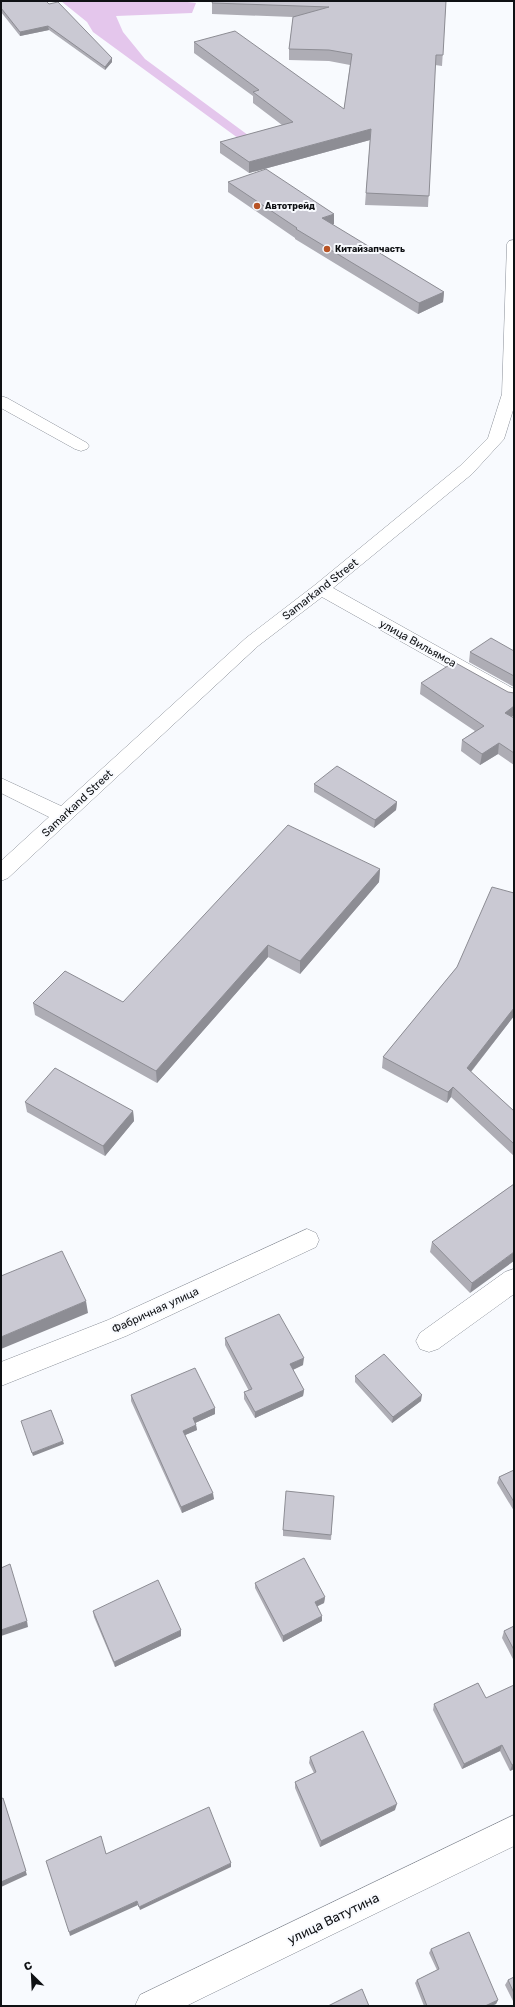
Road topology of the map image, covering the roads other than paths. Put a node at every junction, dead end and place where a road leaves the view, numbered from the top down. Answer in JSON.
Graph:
{"nodes":[{"id":1,"x":514,"y":244,"type":"edge"},
{"id":2,"x":513,"y":302,"type":"edge"},
{"id":3,"x":1,"y":401,"type":"edge"},
{"id":4,"x":81,"y":446,"type":"dead end"},
{"id":5,"x":321,"y":589,"type":"junction"},
{"id":6,"x":514,"y":697,"type":"edge"},
{"id":7,"x":1,"y":785,"type":"edge"},
{"id":8,"x":63,"y":816,"type":"junction"},
{"id":9,"x":1,"y":873,"type":"edge"},
{"id":10,"x":307,"y":1240,"type":"dead end"},
{"id":11,"x":514,"y":1280,"type":"edge"},
{"id":12,"x":429,"y":1341,"type":"dead end"},
{"id":13,"x":1,"y":1374,"type":"edge"},
{"id":14,"x":514,"y":1830,"type":"edge"},
{"id":15,"x":151,"y":2006,"type":"edge"}],
"edges":[{"from":1,"to":2,"type":"street","name":"Samarkand Street"},
{"from":2,"to":5,"type":"street","name":"Samarkand Street"},
{"from":3,"to":4,"type":"street"},
{"from":5,"to":6,"type":"street","name":"улица Вильямса"},
{"from":5,"to":8,"type":"street","name":"Samarkand Street"},
{"from":7,"to":8,"type":"street"},
{"from":8,"to":9,"type":"street","name":"Samarkand Street"},
{"from":10,"to":13,"type":"street","name":"Фабричная улица"},
{"from":11,"to":12,"type":"street"},
{"from":14,"to":15,"type":"street","name":"улица Ватутина"}]}
